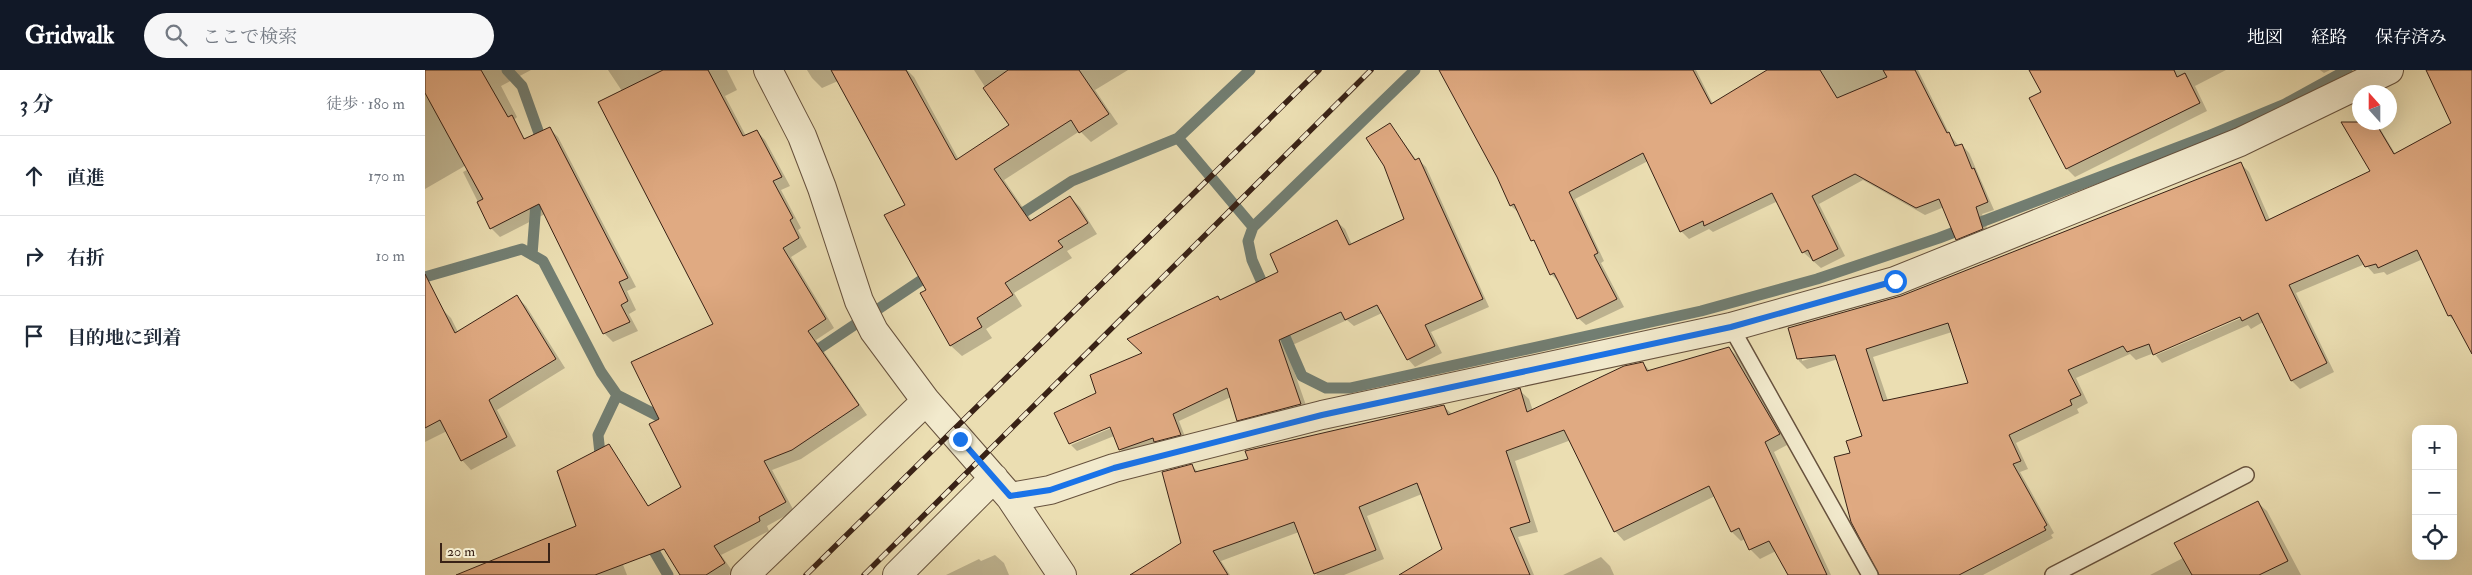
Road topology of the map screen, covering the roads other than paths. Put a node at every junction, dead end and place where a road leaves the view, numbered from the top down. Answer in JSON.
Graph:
{"nodes":[{"id":1,"x":768,"y":70,"type":"edge"},
{"id":2,"x":2378,"y":72,"type":"edge"},
{"id":3,"x":1731,"y":327,"type":"junction"},
{"id":4,"x":926,"y":401,"type":"junction"},
{"id":5,"x":2246,"y":475,"type":"dead end"},
{"id":6,"x":1002,"y":487,"type":"junction"},
{"id":7,"x":745,"y":575,"type":"edge"},
{"id":8,"x":897,"y":575,"type":"edge"},
{"id":9,"x":1062,"y":575,"type":"edge"},
{"id":10,"x":1870,"y":575,"type":"edge"},
{"id":11,"x":2053,"y":575,"type":"edge"}],
"edges":[{"from":1,"to":4,"type":"street"},
{"from":2,"to":3,"type":"street"},
{"from":3,"to":6,"type":"street"},
{"from":3,"to":10,"type":"lane"},
{"from":4,"to":6,"type":"street"},
{"from":4,"to":7,"type":"street"},
{"from":5,"to":11,"type":"lane"},
{"from":6,"to":8,"type":"street"},
{"from":6,"to":9,"type":"street"}]}
